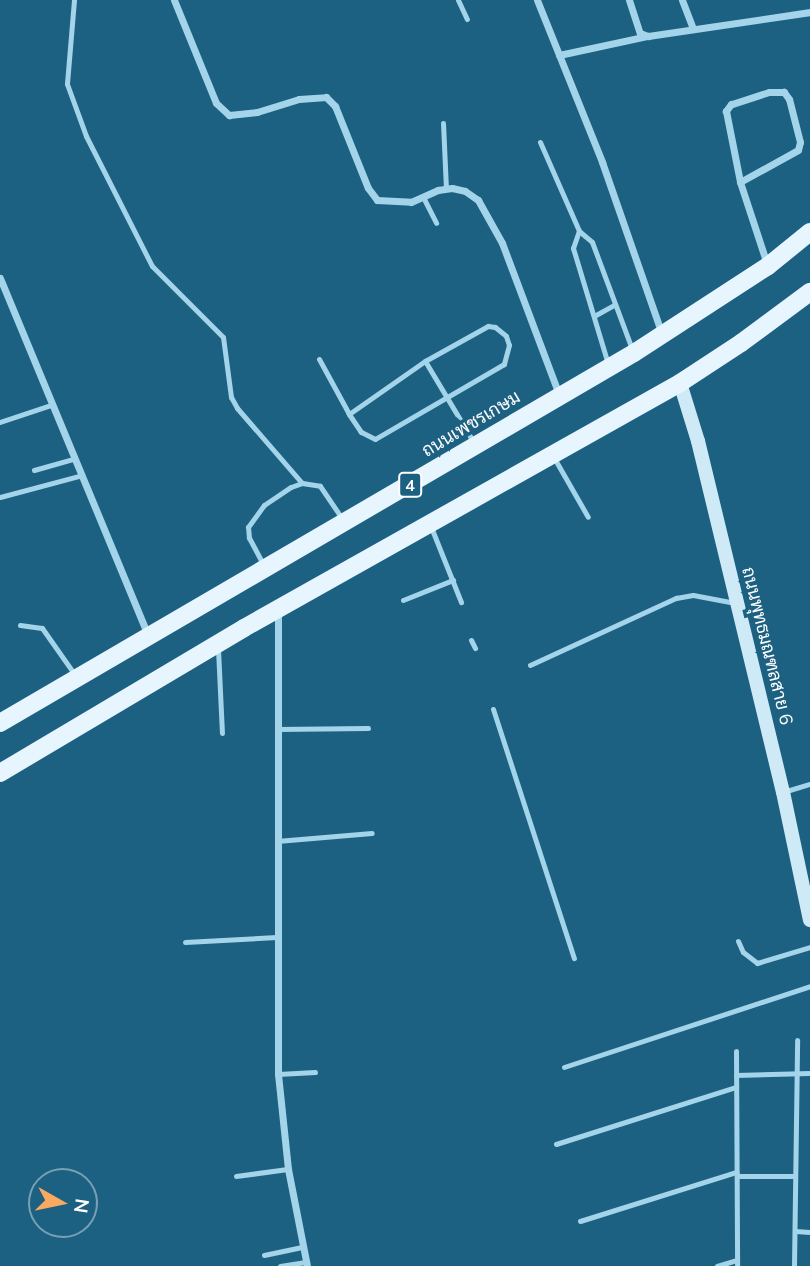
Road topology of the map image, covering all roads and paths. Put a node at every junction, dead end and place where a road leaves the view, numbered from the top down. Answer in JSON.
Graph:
{"nodes":[{"id":1,"x":74,"y":0,"type":"edge"},
{"id":2,"x":174,"y":0,"type":"edge"},
{"id":3,"x":458,"y":0,"type":"edge"},
{"id":4,"x":537,"y":0,"type":"edge"},
{"id":5,"x":629,"y":0,"type":"edge"},
{"id":6,"x":682,"y":0,"type":"edge"},
{"id":7,"x":810,"y":12,"type":"edge"},
{"id":8,"x":467,"y":19,"type":"dead end"},
{"id":9,"x":693,"y":29,"type":"junction"},
{"id":10,"x":648,"y":36,"type":"junction"},
{"id":11,"x":559,"y":55,"type":"junction"},
{"id":12,"x":443,"y":122,"type":"dead end"},
{"id":13,"x":540,"y":142,"type":"dead end"},
{"id":14,"x":740,"y":182,"type":"junction"},
{"id":15,"x":446,"y":189,"type":"junction"},
{"id":16,"x":423,"y":197,"type":"junction"},
{"id":17,"x":436,"y":223,"type":"dead end"},
{"id":18,"x":579,"y":231,"type":"junction"},
{"id":19,"x":810,"y":232,"type":"edge"},
{"id":20,"x":768,"y":266,"type":"junction"},
{"id":21,"x":0,"y":278,"type":"edge"},
{"id":22,"x":810,"y":292,"type":"edge"},
{"id":23,"x":614,"y":305,"type":"junction"},
{"id":24,"x":594,"y":316,"type":"junction"},
{"id":25,"x":663,"y":335,"type":"junction"},
{"id":26,"x":634,"y":353,"type":"junction"},
{"id":27,"x":319,"y":359,"type":"dead end"},
{"id":28,"x":425,"y":361,"type":"junction"},
{"id":29,"x":609,"y":367,"type":"junction"},
{"id":30,"x":680,"y":383,"type":"junction"},
{"id":31,"x":560,"y":396,"type":"junction"},
{"id":32,"x":448,"y":401,"type":"junction"},
{"id":33,"x":51,"y":405,"type":"junction"},
{"id":34,"x":349,"y":414,"type":"junction"},
{"id":35,"x":0,"y":422,"type":"edge"},
{"id":36,"x":476,"y":446,"type":"junction"},
{"id":37,"x":554,"y":456,"type":"junction"},
{"id":38,"x":72,"y":459,"type":"junction"},
{"id":39,"x":34,"y":470,"type":"dead end"},
{"id":40,"x":79,"y":476,"type":"junction"},
{"id":41,"x":302,"y":483,"type":"junction"},
{"id":42,"x":0,"y":497,"type":"edge"},
{"id":43,"x":588,"y":517,"type":"dead end"},
{"id":44,"x":345,"y":523,"type":"junction"},
{"id":45,"x":430,"y":525,"type":"junction"},
{"id":46,"x":267,"y":570,"type":"junction"},
{"id":47,"x":453,"y":580,"type":"junction"},
{"id":48,"x":403,"y":600,"type":"dead end"},
{"id":49,"x":461,"y":602,"type":"dead end"},
{"id":50,"x":737,"y":604,"type":"junction"},
{"id":51,"x":278,"y":610,"type":"junction"},
{"id":52,"x":19,"y":625,"type":"dead end"},
{"id":53,"x":148,"y":636,"type":"junction"},
{"id":54,"x":471,"y":639,"type":"dead end"},
{"id":55,"x":218,"y":644,"type":"junction"},
{"id":56,"x":475,"y":648,"type":"dead end"},
{"id":57,"x":530,"y":666,"type":"dead end"},
{"id":58,"x":76,"y":678,"type":"junction"},
{"id":59,"x":493,"y":709,"type":"dead end"},
{"id":60,"x":0,"y":723,"type":"edge"},
{"id":61,"x":368,"y":728,"type":"dead end"},
{"id":62,"x":278,"y":729,"type":"junction"},
{"id":63,"x":222,"y":733,"type":"dead end"},
{"id":64,"x":0,"y":774,"type":"edge"},
{"id":65,"x":810,"y":784,"type":"edge"},
{"id":66,"x":783,"y":792,"type":"junction"},
{"id":67,"x":372,"y":833,"type":"dead end"},
{"id":68,"x":277,"y":841,"type":"junction"},
{"id":69,"x":810,"y":919,"type":"edge"},
{"id":70,"x":276,"y":937,"type":"junction"},
{"id":71,"x":738,"y":941,"type":"dead end"},
{"id":72,"x":184,"y":942,"type":"dead end"},
{"id":73,"x":810,"y":947,"type":"edge"},
{"id":74,"x":574,"y":958,"type":"dead end"},
{"id":75,"x":810,"y":986,"type":"edge"},
{"id":76,"x":797,"y":1040,"type":"dead end"},
{"id":77,"x":736,"y":1051,"type":"dead end"},
{"id":78,"x":564,"y":1067,"type":"dead end"},
{"id":79,"x":315,"y":1072,"type":"dead end"},
{"id":80,"x":796,"y":1073,"type":"junction"},
{"id":81,"x":810,"y":1073,"type":"edge"},
{"id":82,"x":278,"y":1074,"type":"junction"},
{"id":83,"x":736,"y":1075,"type":"junction"},
{"id":84,"x":736,"y":1087,"type":"junction"},
{"id":85,"x":556,"y":1144,"type":"dead end"},
{"id":86,"x":288,"y":1169,"type":"junction"},
{"id":87,"x":737,"y":1174,"type":"junction"},
{"id":88,"x":236,"y":1176,"type":"dead end"},
{"id":89,"x":795,"y":1176,"type":"junction"},
{"id":90,"x":580,"y":1221,"type":"dead end"},
{"id":91,"x":795,"y":1231,"type":"junction"},
{"id":92,"x":810,"y":1232,"type":"edge"},
{"id":93,"x":303,"y":1247,"type":"junction"},
{"id":94,"x":264,"y":1255,"type":"dead end"},
{"id":95,"x":737,"y":1263,"type":"edge"},
{"id":96,"x":307,"y":1264,"type":"edge"},
{"id":97,"x":280,"y":1266,"type":"edge"},
{"id":98,"x":717,"y":1266,"type":"edge"},
{"id":99,"x":794,"y":1266,"type":"edge"}],
"edges":[{"from":1,"to":41,"type":"lane"},
{"from":2,"to":16,"type":"street"},
{"from":3,"to":8,"type":"lane"},
{"from":4,"to":11,"type":"street"},
{"from":5,"to":10,"type":"street"},
{"from":6,"to":9,"type":"street"},
{"from":7,"to":9,"type":"street"},
{"from":9,"to":10,"type":"street"},
{"from":10,"to":11,"type":"street"},
{"from":11,"to":25,"type":"street"},
{"from":12,"to":15,"type":"lane"},
{"from":13,"to":18,"type":"lane"},
{"from":14,"to":14,"type":"street"},
{"from":14,"to":20,"type":"street"},
{"from":15,"to":16,"type":"street"},
{"from":15,"to":31,"type":"street"},
{"from":16,"to":17,"type":"lane"},
{"from":18,"to":23,"type":"lane"},
{"from":18,"to":24,"type":"lane"},
{"from":19,"to":20,"type":"main road","name":"ถนนเพชรเกษม","number":"4"},
{"from":20,"to":25,"type":"main road","name":"ถนนเพชรเกษม","number":"4"},
{"from":21,"to":33,"type":"street"},
{"from":22,"to":30,"type":"main road"},
{"from":23,"to":24,"type":"lane"},
{"from":23,"to":26,"type":"lane"},
{"from":24,"to":29,"type":"lane"},
{"from":25,"to":26,"type":"main road","name":"ถนนเพชรเกษม","number":"4"},
{"from":26,"to":29,"type":"main road","name":"ถนนเพชรเกษม","number":"4"},
{"from":27,"to":34,"type":"lane"},
{"from":28,"to":32,"type":"lane"},
{"from":28,"to":32,"type":"lane"},
{"from":28,"to":34,"type":"lane"},
{"from":29,"to":31,"type":"main road","name":"ถนนเพชรเกษม","number":"4"},
{"from":30,"to":37,"type":"main road"},
{"from":30,"to":50,"type":"main road","name":"ถนนพุทธมณฑลสาย 6"},
{"from":31,"to":36,"type":"main road","name":"ถนนเพชรเกษม","number":"4"},
{"from":32,"to":34,"type":"lane"},
{"from":32,"to":36,"type":"lane"},
{"from":33,"to":35,"type":"lane"},
{"from":33,"to":38,"type":"street"},
{"from":36,"to":44,"type":"main road","name":"ถนนเพชรเกษม","number":"4"},
{"from":37,"to":43,"type":"lane"},
{"from":37,"to":45,"type":"main road"},
{"from":38,"to":39,"type":"lane"},
{"from":38,"to":40,"type":"street"},
{"from":40,"to":42,"type":"lane"},
{"from":40,"to":53,"type":"street"},
{"from":41,"to":44,"type":"lane"},
{"from":41,"to":46,"type":"lane"},
{"from":44,"to":46,"type":"main road","name":"ถนนเพชรเกษม","number":"4"},
{"from":45,"to":47,"type":"lane"},
{"from":45,"to":51,"type":"main road"},
{"from":46,"to":53,"type":"main road","name":"ถนนเพชรเกษม","number":"4"},
{"from":47,"to":48,"type":"lane"},
{"from":47,"to":49,"type":"lane"},
{"from":50,"to":57,"type":"lane"},
{"from":50,"to":66,"type":"main road","name":"ถนนพุทธมณฑลสาย 6"},
{"from":51,"to":55,"type":"main road"},
{"from":51,"to":62,"type":"street"},
{"from":52,"to":58,"type":"lane"},
{"from":53,"to":58,"type":"main road","name":"ถนนเพชรเกษม","number":"4"},
{"from":54,"to":56,"type":"lane"},
{"from":55,"to":63,"type":"lane"},
{"from":55,"to":64,"type":"main road"},
{"from":58,"to":60,"type":"main road","name":"ถนนเพชรเกษม","number":"4"},
{"from":59,"to":74,"type":"lane"},
{"from":61,"to":62,"type":"lane"},
{"from":62,"to":68,"type":"street"},
{"from":65,"to":66,"type":"lane"},
{"from":66,"to":69,"type":"main road","name":"ถนนพุทธมณฑลสาย 6"},
{"from":67,"to":68,"type":"lane"},
{"from":68,"to":70,"type":"street"},
{"from":70,"to":72,"type":"lane"},
{"from":70,"to":82,"type":"street"},
{"from":71,"to":73,"type":"lane"},
{"from":75,"to":78,"type":"lane"},
{"from":76,"to":80,"type":"lane"},
{"from":77,"to":83,"type":"lane"},
{"from":79,"to":82,"type":"lane"},
{"from":80,"to":81,"type":"lane"},
{"from":80,"to":83,"type":"lane"},
{"from":80,"to":89,"type":"lane"},
{"from":82,"to":86,"type":"street"},
{"from":83,"to":84,"type":"lane"},
{"from":84,"to":85,"type":"lane"},
{"from":84,"to":87,"type":"lane"},
{"from":86,"to":88,"type":"lane"},
{"from":86,"to":93,"type":"street"},
{"from":87,"to":89,"type":"lane"},
{"from":87,"to":90,"type":"lane"},
{"from":87,"to":95,"type":"lane"},
{"from":89,"to":91,"type":"lane"},
{"from":91,"to":92,"type":"lane"},
{"from":91,"to":99,"type":"lane"},
{"from":93,"to":94,"type":"lane"},
{"from":93,"to":96,"type":"street"},
{"from":95,"to":98,"type":"lane"},
{"from":96,"to":97,"type":"lane"}]}
